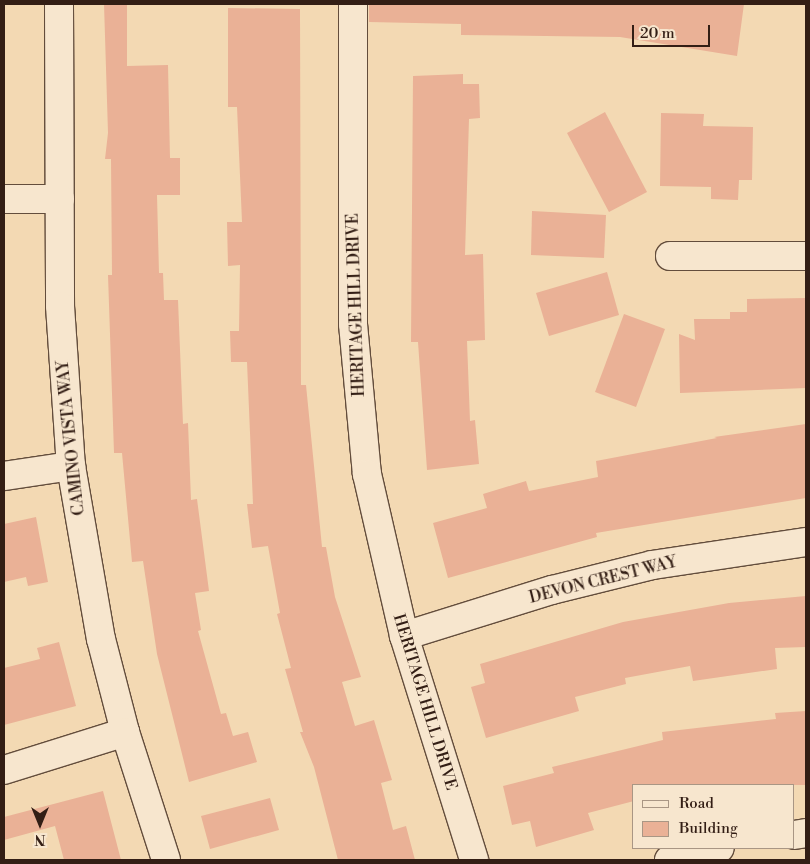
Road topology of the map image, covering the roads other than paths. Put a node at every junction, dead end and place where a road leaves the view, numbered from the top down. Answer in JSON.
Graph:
{"nodes":[{"id":1,"x":59,"y":4,"type":"edge"},
{"id":2,"x":353,"y":4,"type":"edge"},
{"id":3,"x":4,"y":199,"type":"edge"},
{"id":4,"x":60,"y":199,"type":"junction"},
{"id":5,"x":670,"y":256,"type":"dead end"},
{"id":6,"x":806,"y":256,"type":"edge"},
{"id":7,"x":71,"y":466,"type":"junction"},
{"id":8,"x":4,"y":476,"type":"edge"},
{"id":9,"x":806,"y":542,"type":"edge"},
{"id":10,"x":404,"y":636,"type":"junction"},
{"id":11,"x":125,"y":732,"type":"junction"},
{"id":12,"x":4,"y":770,"type":"edge"},
{"id":13,"x":716,"y":849,"type":"edge"},
{"id":14,"x":166,"y":860,"type":"edge"},
{"id":15,"x":474,"y":860,"type":"edge"},
{"id":16,"x":669,"y":860,"type":"edge"}],
"edges":[{"from":1,"to":4,"type":"street","name":"CAMINO VISTA WAY"},
{"from":2,"to":10,"type":"street","name":"HERITAGE HILL DRIVE"},
{"from":3,"to":4,"type":"street"},
{"from":4,"to":7,"type":"street","name":"CAMINO VISTA WAY"},
{"from":5,"to":6,"type":"street"},
{"from":7,"to":8,"type":"street"},
{"from":7,"to":11,"type":"street","name":"CAMINO VISTA WAY"},
{"from":9,"to":10,"type":"street","name":"DEVON CREST WAY"},
{"from":10,"to":15,"type":"street","name":"HERITAGE HILL DRIVE"},
{"from":11,"to":12,"type":"street"},
{"from":11,"to":14,"type":"street","name":"CAMINO VISTA WAY"},
{"from":13,"to":16,"type":"street"}]}
